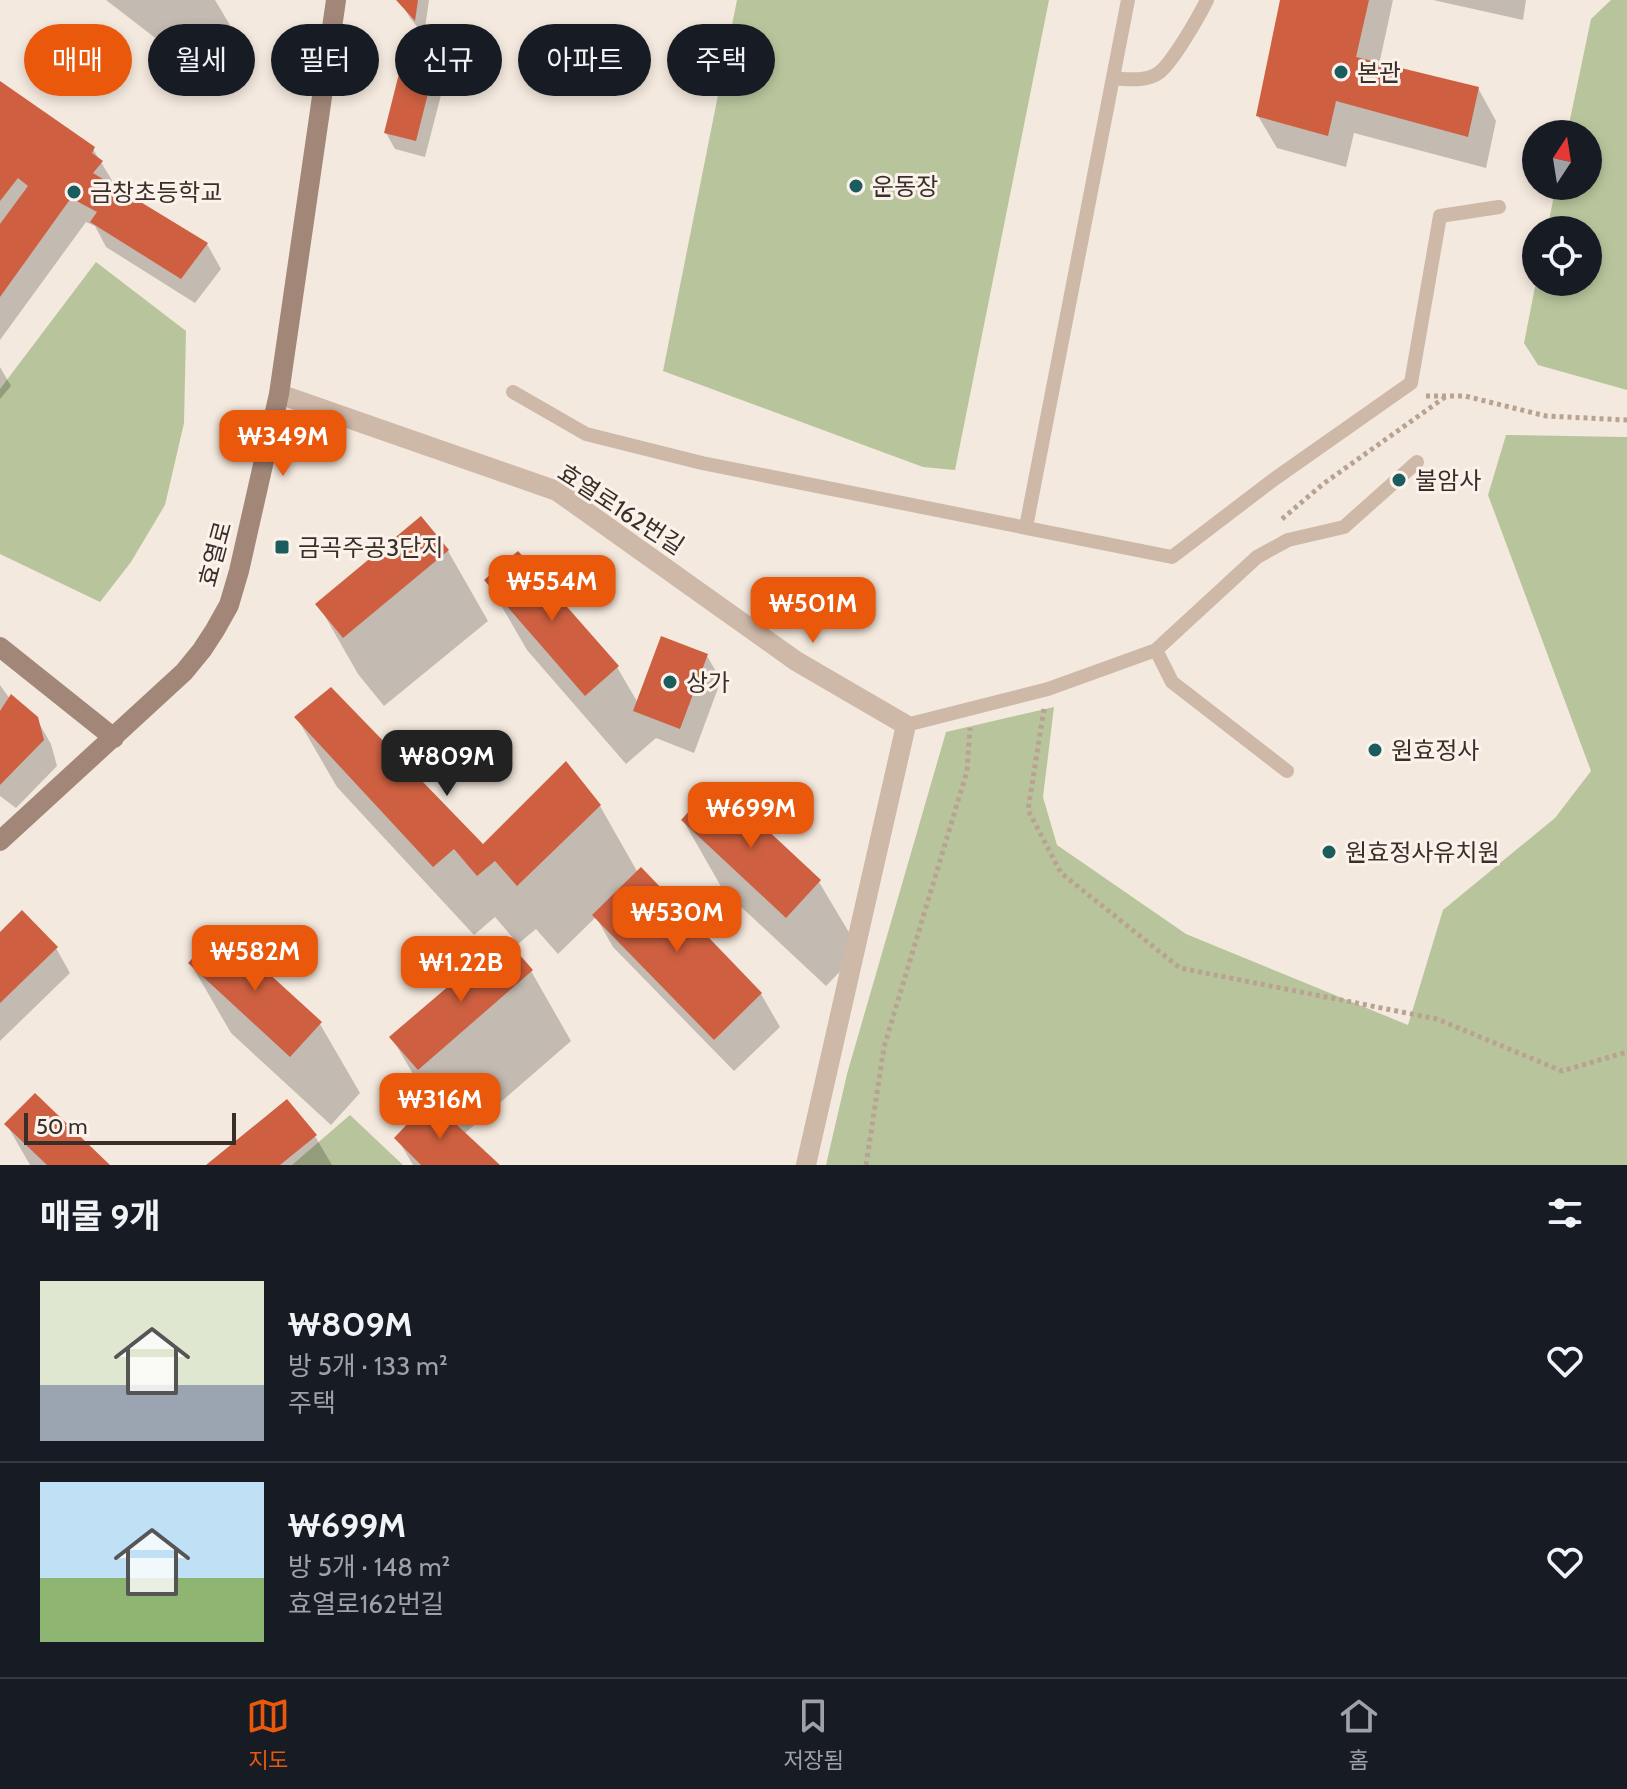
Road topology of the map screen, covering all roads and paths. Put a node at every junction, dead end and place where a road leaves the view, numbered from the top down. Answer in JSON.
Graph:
{"nodes":[{"id":1,"x":336,"y":0,"type":"edge"},
{"id":2,"x":1128,"y":0,"type":"edge"},
{"id":3,"x":1207,"y":0,"type":"edge"},
{"id":4,"x":1113,"y":78,"type":"junction"},
{"id":5,"x":1499,"y":207,"type":"dead end"},
{"id":6,"x":513,"y":392,"type":"dead end"},
{"id":7,"x":279,"y":394,"type":"junction"},
{"id":8,"x":1393,"y":396,"type":"junction"},
{"id":9,"x":1627,"y":420,"type":"edge"},
{"id":10,"x":1417,"y":462,"type":"dead end"},
{"id":11,"x":1026,"y":527,"type":"junction"},
{"id":12,"x":0,"y":647,"type":"edge"},
{"id":13,"x":1156,"y":650,"type":"junction"},
{"id":14,"x":1048,"y":689,"type":"junction"},
{"id":15,"x":972,"y":709,"type":"junction"},
{"id":16,"x":906,"y":725,"type":"junction"},
{"id":17,"x":114,"y":738,"type":"junction"},
{"id":18,"x":1287,"y":771,"type":"dead end"},
{"id":19,"x":0,"y":841,"type":"edge"},
{"id":20,"x":1627,"y":1052,"type":"edge"},
{"id":21,"x":806,"y":1165,"type":"edge"},
{"id":22,"x":866,"y":1165,"type":"edge"}],
"edges":[{"from":1,"to":7,"type":"main road","name":"효열로"},
{"from":2,"to":4,"type":"lane"},
{"from":3,"to":4,"type":"lane"},
{"from":4,"to":11,"type":"lane"},
{"from":5,"to":8,"type":"lane"},
{"from":6,"to":11,"type":"lane"},
{"from":7,"to":16,"type":"street","name":"효열로162번길"},
{"from":7,"to":17,"type":"main road","name":"효열로"},
{"from":8,"to":9,"type":"path"},
{"from":8,"to":11,"type":"lane"},
{"from":10,"to":13,"type":"lane"},
{"from":12,"to":17,"type":"main road"},
{"from":13,"to":14,"type":"lane"},
{"from":13,"to":18,"type":"lane"},
{"from":14,"to":15,"type":"lane"},
{"from":14,"to":20,"type":"path"},
{"from":15,"to":16,"type":"lane"},
{"from":15,"to":22,"type":"path"},
{"from":16,"to":21,"type":"street"},
{"from":17,"to":19,"type":"main road","name":"효열로"}]}
